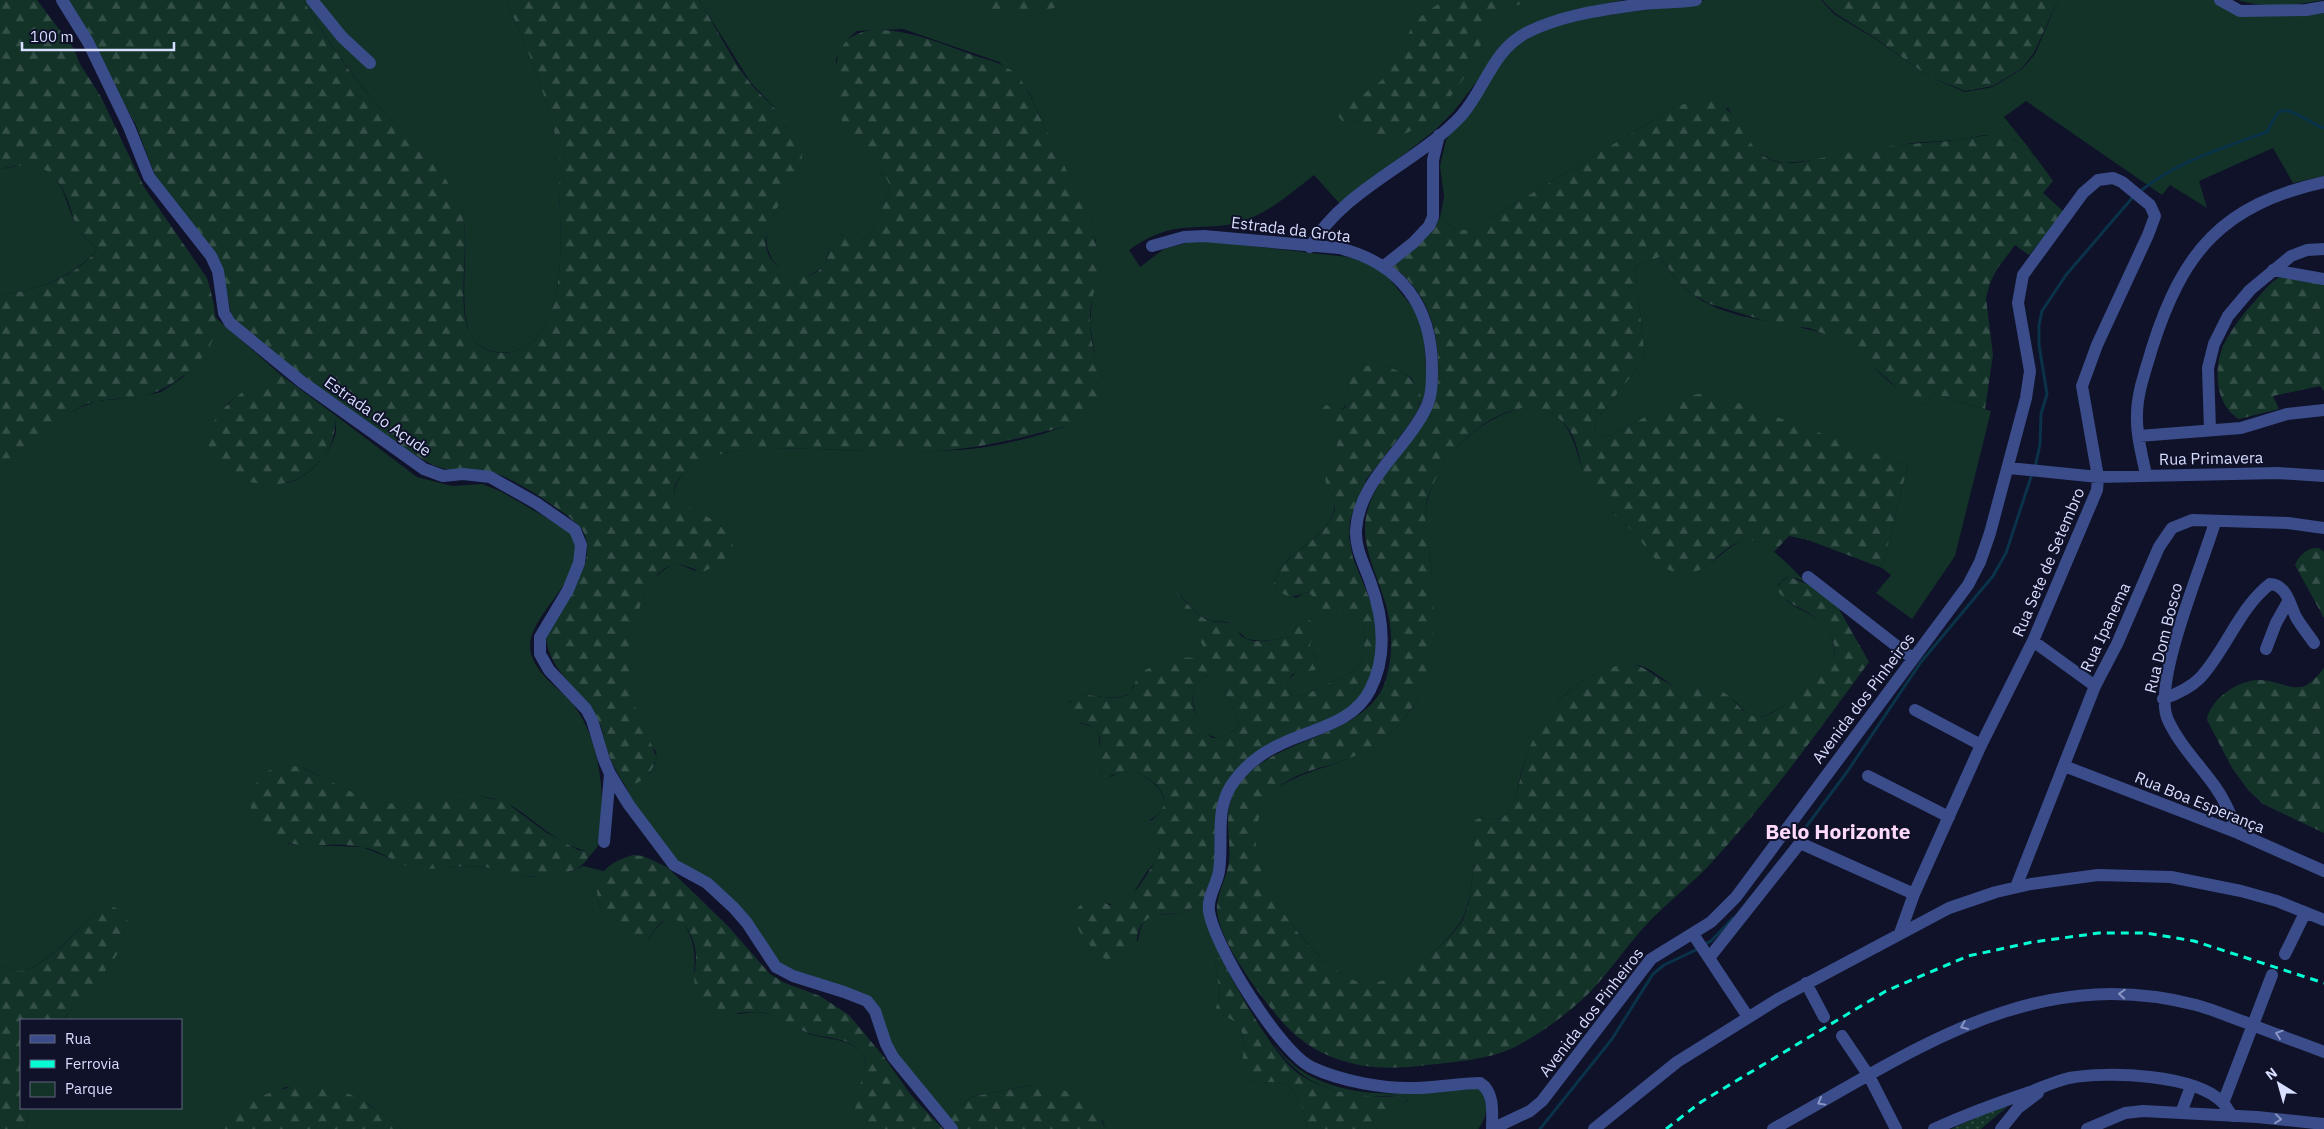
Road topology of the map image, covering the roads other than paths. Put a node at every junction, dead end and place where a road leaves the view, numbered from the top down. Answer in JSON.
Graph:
{"nodes":[{"id":1,"x":62,"y":0,"type":"edge"},
{"id":2,"x":312,"y":0,"type":"edge"},
{"id":3,"x":1696,"y":0,"type":"edge"},
{"id":4,"x":2220,"y":0,"type":"edge"},
{"id":5,"x":2324,"y":7,"type":"edge"},
{"id":6,"x":370,"y":63,"type":"dead end"},
{"id":7,"x":1439,"y":135,"type":"junction"},
{"id":8,"x":2324,"y":182,"type":"edge"},
{"id":9,"x":2131,"y":188,"type":"joint"},
{"id":10,"x":1152,"y":246,"type":"dead end"},
{"id":11,"x":1310,"y":247,"type":"junction"},
{"id":12,"x":2324,"y":249,"type":"edge"},
{"id":13,"x":1384,"y":266,"type":"junction"},
{"id":14,"x":2273,"y":270,"type":"junction"},
{"id":15,"x":2324,"y":279,"type":"edge"},
{"id":16,"x":2324,"y":410,"type":"edge"},
{"id":17,"x":2210,"y":430,"type":"junction"},
{"id":18,"x":2139,"y":436,"type":"junction"},
{"id":19,"x":2009,"y":468,"type":"junction"},
{"id":20,"x":2146,"y":475,"type":"junction"},
{"id":21,"x":2324,"y":476,"type":"edge"},
{"id":22,"x":2098,"y":477,"type":"junction"},
{"id":23,"x":2215,"y":522,"type":"junction"},
{"id":24,"x":2324,"y":528,"type":"edge"},
{"id":25,"x":1808,"y":577,"type":"dead end"},
{"id":26,"x":2289,"y":600,"type":"junction"},
{"id":27,"x":2033,"y":641,"type":"junction"},
{"id":28,"x":2314,"y":643,"type":"dead end"},
{"id":29,"x":2266,"y":649,"type":"dead end"},
{"id":30,"x":1912,"y":658,"type":"junction"},
{"id":31,"x":2094,"y":686,"type":"junction"},
{"id":32,"x":2163,"y":699,"type":"junction"},
{"id":33,"x":1915,"y":710,"type":"dead end"},
{"id":34,"x":1981,"y":745,"type":"junction"},
{"id":35,"x":2064,"y":766,"type":"junction"},
{"id":36,"x":610,"y":774,"type":"junction"},
{"id":37,"x":1868,"y":776,"type":"dead end"},
{"id":38,"x":1949,"y":817,"type":"junction"},
{"id":39,"x":2238,"y":832,"type":"junction"},
{"id":40,"x":604,"y":842,"type":"dead end"},
{"id":41,"x":2324,"y":871,"type":"edge"},
{"id":42,"x":2016,"y":887,"type":"junction"},
{"id":43,"x":1914,"y":894,"type":"junction"},
{"id":44,"x":2305,"y":913,"type":"junction"},
{"id":45,"x":2324,"y":920,"type":"edge"},
{"id":46,"x":1900,"y":933,"type":"junction"},
{"id":47,"x":1695,"y":937,"type":"junction"},
{"id":48,"x":2285,"y":954,"type":"dead end"},
{"id":49,"x":1707,"y":955,"type":"junction"},
{"id":50,"x":2272,"y":975,"type":"dead end"},
{"id":51,"x":1806,"y":984,"type":"junction"},
{"id":52,"x":1748,"y":1017,"type":"junction"},
{"id":53,"x":1824,"y":1017,"type":"dead end"},
{"id":54,"x":2252,"y":1025,"type":"junction"},
{"id":55,"x":1842,"y":1036,"type":"dead end"},
{"id":56,"x":2324,"y":1052,"type":"edge"},
{"id":57,"x":1869,"y":1076,"type":"junction"},
{"id":58,"x":2054,"y":1083,"type":"junction"},
{"id":59,"x":2191,"y":1086,"type":"junction"},
{"id":60,"x":2223,"y":1103,"type":"junction"},
{"id":61,"x":2181,"y":1113,"type":"junction"},
{"id":62,"x":2232,"y":1116,"type":"junction"},
{"id":63,"x":2324,"y":1124,"type":"edge"},
{"id":64,"x":952,"y":1129,"type":"edge"},
{"id":65,"x":1492,"y":1129,"type":"edge"},
{"id":66,"x":1594,"y":1129,"type":"edge"},
{"id":67,"x":1773,"y":1129,"type":"edge"},
{"id":68,"x":1896,"y":1129,"type":"edge"},
{"id":69,"x":1934,"y":1129,"type":"edge"},
{"id":70,"x":2001,"y":1129,"type":"edge"},
{"id":71,"x":2087,"y":1129,"type":"edge"}],
"edges":[{"from":1,"to":36,"type":"street","name":"Estrada do Açude"},
{"from":2,"to":6,"type":"street"},
{"from":3,"to":7,"type":"street"},
{"from":4,"to":5,"type":"street"},
{"from":7,"to":11,"type":"street"},
{"from":7,"to":13,"type":"street"},
{"from":8,"to":18,"type":"street"},
{"from":9,"to":19,"type":"street","name":"Avenida dos Pinheiros"},
{"from":9,"to":22,"type":"street","name":"Rua Sete de Setembro"},
{"from":10,"to":11,"type":"street","name":"Estrada da Grota"},
{"from":11,"to":13,"type":"street","name":"Estrada da Grota"},
{"from":12,"to":14,"type":"street"},
{"from":13,"to":65,"type":"street","name":"Estrada da Grota"},
{"from":14,"to":15,"type":"street"},
{"from":14,"to":17,"type":"street"},
{"from":16,"to":17,"type":"street"},
{"from":17,"to":18,"type":"street"},
{"from":18,"to":20,"type":"street"},
{"from":19,"to":22,"type":"street","name":"Rua Primavera"},
{"from":19,"to":30,"type":"street","name":"Avenida dos Pinheiros"},
{"from":20,"to":21,"type":"street","name":"Rua Primavera"},
{"from":20,"to":22,"type":"street","name":"Rua Primavera"},
{"from":22,"to":27,"type":"street","name":"Rua Sete de Setembro"},
{"from":23,"to":24,"type":"street","name":"Rua Ipanema"},
{"from":23,"to":31,"type":"street","name":"Rua Ipanema"},
{"from":23,"to":32,"type":"street","name":"Rua Dom Bosco"},
{"from":25,"to":30,"type":"street"},
{"from":26,"to":28,"type":"street"},
{"from":26,"to":29,"type":"street"},
{"from":26,"to":32,"type":"street"},
{"from":27,"to":31,"type":"street"},
{"from":27,"to":34,"type":"street","name":"Rua Sete de Setembro"},
{"from":30,"to":47,"type":"street","name":"Avenida dos Pinheiros"},
{"from":31,"to":35,"type":"street","name":"Rua Ipanema"},
{"from":32,"to":39,"type":"street","name":"Rua Dom Bosco"},
{"from":33,"to":34,"type":"street"},
{"from":34,"to":38,"type":"street","name":"Rua Sete de Setembro"},
{"from":35,"to":39,"type":"street","name":"Rua Boa Esperança"},
{"from":35,"to":42,"type":"street","name":"Rua Ipanema"},
{"from":36,"to":40,"type":"street"},
{"from":36,"to":64,"type":"street","name":"Estrada do Açude"},
{"from":37,"to":38,"type":"street"},
{"from":38,"to":43,"type":"street","name":"Rua Sete de Setembro"},
{"from":39,"to":41,"type":"street","name":"Rua Boa Esperança"},
{"from":42,"to":44,"type":"street"},
{"from":42,"to":46,"type":"street"},
{"from":43,"to":46,"type":"street","name":"Rua Sete de Setembro"},
{"from":43,"to":49,"type":"street"},
{"from":44,"to":45,"type":"street"},
{"from":44,"to":48,"type":"street"},
{"from":46,"to":51,"type":"street"},
{"from":47,"to":49,"type":"street"},
{"from":47,"to":65,"type":"street","name":"Avenida dos Pinheiros"},
{"from":49,"to":52,"type":"street"},
{"from":50,"to":54,"type":"street"},
{"from":51,"to":52,"type":"street"},
{"from":51,"to":53,"type":"street"},
{"from":52,"to":66,"type":"street"},
{"from":56,"to":54,"type":"street","one_way":true},
{"from":54,"to":57,"type":"street","one_way":true},
{"from":54,"to":60,"type":"street"},
{"from":55,"to":57,"type":"street"},
{"from":57,"to":67,"type":"street","one_way":true},
{"from":57,"to":68,"type":"street"},
{"from":58,"to":59,"type":"street"},
{"from":58,"to":69,"type":"street"},
{"from":58,"to":70,"type":"street"},
{"from":59,"to":60,"type":"street"},
{"from":59,"to":61,"type":"street"},
{"from":60,"to":62,"type":"street"},
{"from":61,"to":62,"type":"street"},
{"from":61,"to":71,"type":"street"},
{"from":62,"to":63,"type":"street","one_way":true}]}
